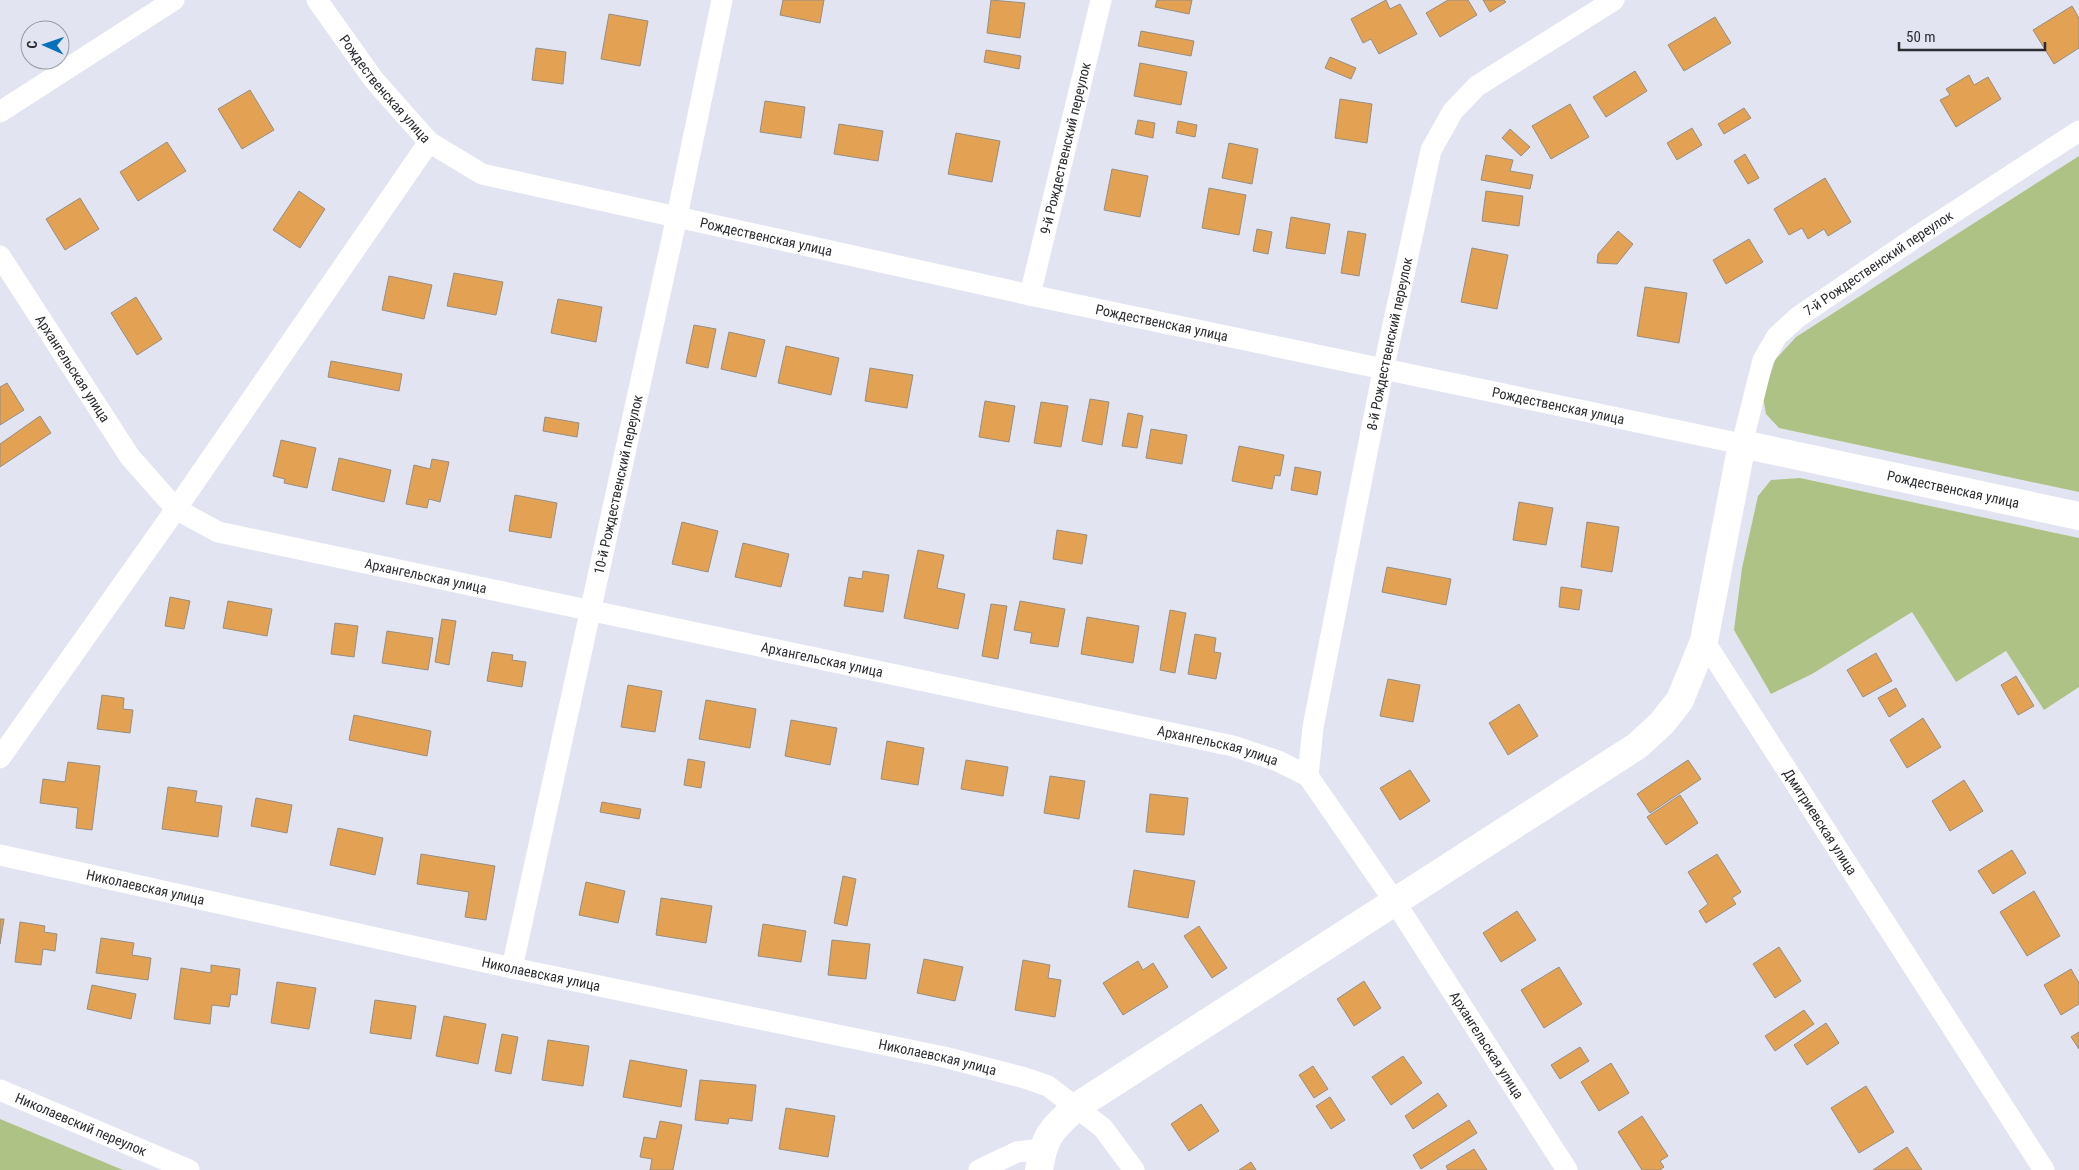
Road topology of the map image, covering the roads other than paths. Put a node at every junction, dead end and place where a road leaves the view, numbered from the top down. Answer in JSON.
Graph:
{"nodes":[{"id":1,"x":174,"y":0,"type":"edge"},
{"id":2,"x":317,"y":0,"type":"edge"},
{"id":3,"x":722,"y":0,"type":"edge"},
{"id":4,"x":1101,"y":0,"type":"edge"},
{"id":5,"x":1614,"y":0,"type":"edge"},
{"id":6,"x":0,"y":112,"type":"edge"},
{"id":7,"x":2079,"y":131,"type":"edge"},
{"id":8,"x":429,"y":142,"type":"junction"},
{"id":9,"x":677,"y":216,"type":"junction"},
{"id":10,"x":0,"y":256,"type":"edge"},
{"id":11,"x":1030,"y":295,"type":"junction"},
{"id":12,"x":1383,"y":371,"type":"junction"},
{"id":13,"x":1742,"y":444,"type":"junction"},
{"id":14,"x":176,"y":509,"type":"junction"},
{"id":15,"x":2079,"y":516,"type":"edge"},
{"id":16,"x":591,"y":609,"type":"junction"},
{"id":17,"x":1704,"y":641,"type":"junction"},
{"id":18,"x":0,"y":758,"type":"edge"},
{"id":19,"x":1308,"y":776,"type":"junction"},
{"id":20,"x":0,"y":855,"type":"edge"},
{"id":21,"x":1395,"y":902,"type":"junction"},
{"id":22,"x":512,"y":968,"type":"junction"},
{"id":23,"x":0,"y":1090,"type":"edge"},
{"id":24,"x":1076,"y":1108,"type":"junction"},
{"id":25,"x":1041,"y":1160,"type":"edge"},
{"id":26,"x":189,"y":1170,"type":"edge"},
{"id":27,"x":979,"y":1170,"type":"edge"},
{"id":28,"x":1134,"y":1170,"type":"edge"},
{"id":29,"x":1567,"y":1170,"type":"edge"},
{"id":30,"x":2044,"y":1170,"type":"edge"}],
"edges":[{"from":1,"to":6,"type":"street"},
{"from":2,"to":8,"type":"street","name":"Рождественская улица"},
{"from":3,"to":9,"type":"street","name":"10-й Рождественский переулок"},
{"from":4,"to":11,"type":"street","name":"9-й Рождественский переулок"},
{"from":5,"to":12,"type":"street","name":"8-й Рождественский переулок"},
{"from":7,"to":13,"type":"street","name":"7-й Рождественский переулок"},
{"from":8,"to":9,"type":"street","name":"Рождественская улица"},
{"from":8,"to":14,"type":"street"},
{"from":9,"to":11,"type":"street","name":"Рождественская улица"},
{"from":9,"to":16,"type":"street","name":"10-й Рождественский переулок"},
{"from":10,"to":14,"type":"street","name":"Архангельская улица"},
{"from":11,"to":12,"type":"street","name":"Рождественская улица"},
{"from":12,"to":13,"type":"street","name":"Рождественская улица"},
{"from":12,"to":19,"type":"street","name":"8-й Рождественский переулок"},
{"from":13,"to":15,"type":"main road","name":"Рождественская улица"},
{"from":13,"to":17,"type":"main road"},
{"from":14,"to":16,"type":"street","name":"Архангельская улица"},
{"from":14,"to":18,"type":"street"},
{"from":16,"to":19,"type":"street","name":"Архангельская улица"},
{"from":16,"to":22,"type":"street","name":"10-й Рождественский переулок"},
{"from":17,"to":21,"type":"main road"},
{"from":17,"to":30,"type":"street","name":"Дмитриевская улица"},
{"from":19,"to":21,"type":"street","name":"Архангельская улица"},
{"from":20,"to":22,"type":"street","name":"Николаевская улица"},
{"from":21,"to":24,"type":"main road"},
{"from":21,"to":29,"type":"street","name":"Архангельская улица"},
{"from":22,"to":24,"type":"street","name":"Николаевская улица"},
{"from":23,"to":26,"type":"street","name":"Николаевский переулок"},
{"from":24,"to":25,"type":"main road"},
{"from":24,"to":28,"type":"street","name":"Николаевская улица"},
{"from":25,"to":27,"type":"street"}]}
